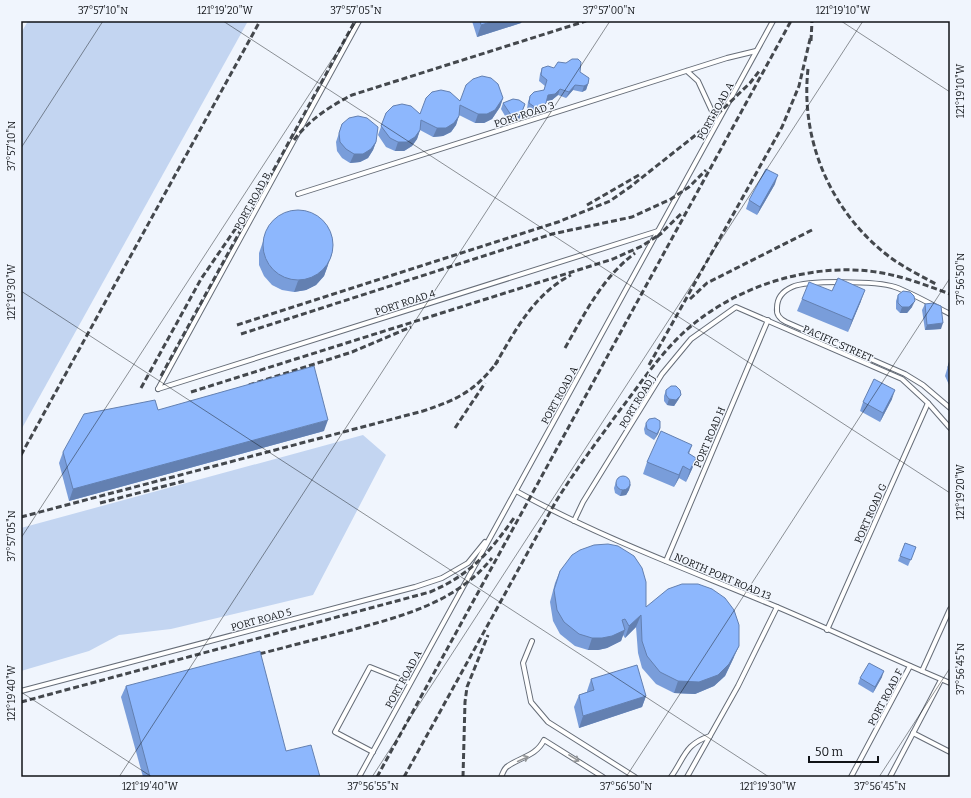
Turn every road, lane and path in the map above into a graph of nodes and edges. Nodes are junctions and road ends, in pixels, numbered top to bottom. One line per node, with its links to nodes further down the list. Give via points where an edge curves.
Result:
1 (359, 21): 11 (lane, PORT ROAD B)
2 (773, 21): 3 (lane, PORT ROAD A)
3 (756, 52): 4 (lane, PORT ROAD 3); 5 (lane, PORT ROAD A)
4 (687, 71): 5 (lane, via 698,81); 6 (lane, PORT ROAD 3)
5 (717, 122): 7 (lane, PORT ROAD A)
6 (298, 194)
7 (658, 231): 11 (lane, PORT ROAD 4); 15 (lane, PORT ROAD A)
8 (736, 307): 10 (lane, PACIFIC STREET); 16 (lane, PORT ROAD J, via 691,339 662,374 583,502)
9 (950, 314): 13 (lane, via 894,287 823,282 792,287 784,292 777,304 776,312 786,322 905,374 923,385)
10 (768, 320): 12 (lane, PACIFIC STREET, via 902,379); 18 (lane, PORT ROAD H)
11 (158, 389)
12 (928, 403): 14 (lane, PACIFIC STREET); 21 (lane, PORT ROAD G)
13 (950, 408)
14 (950, 428)
15 (516, 491): 16 (lane, NORTH PORT ROAD 13); 17 (lane, PORT ROAD A)
16 (574, 521): 18 (lane, NORTH PORT ROAD 13)
17 (491, 536): 26 (lane, PORT ROAD A); 28 (lane, PORT ROAD 5, via 468,563 442,578 415,587)
18 (666, 561): 19 (lane, NORTH PORT ROAD 13)
19 (777, 607): 21 (lane, NORTH PORT ROAD 13); 30 (lane)
20 (950, 609): 24 (lane)
21 (827, 630): 23 (lane, NORTH PORT ROAD 13)
22 (532, 641): 36 (lane, via 522,663 531,702 548,722)
23 (910, 666): 24 (lane, NORTH PORT ROAD 13); 39 (lane, PORT ROAD F)
24 (922, 671): 25 (lane, NORTH PORT ROAD 13)
25 (941, 680): 27 (lane, NORTH PORT ROAD 13); 29 (lane)
26 (410, 683): 31 (lane, PORT ROAD A); 31 (lane, via 370,667 335,732)
27 (950, 683)
28 (21, 691)
29 (913, 733): 32 (lane); 40 (lane)
30 (710, 736): 37 (lane, via 696,740 690,746); 38 (lane)
31 (373, 752): 33 (lane, PORT ROAD A)
32 (950, 752)
33 (359, 777)
34 (501, 777): 35 (lane, one-way to 35, via 506,767 530,756 544,740)
35 (603, 777)
36 (635, 777)
37 (671, 777)
38 (687, 777)
39 (851, 777)
40 (890, 777)

